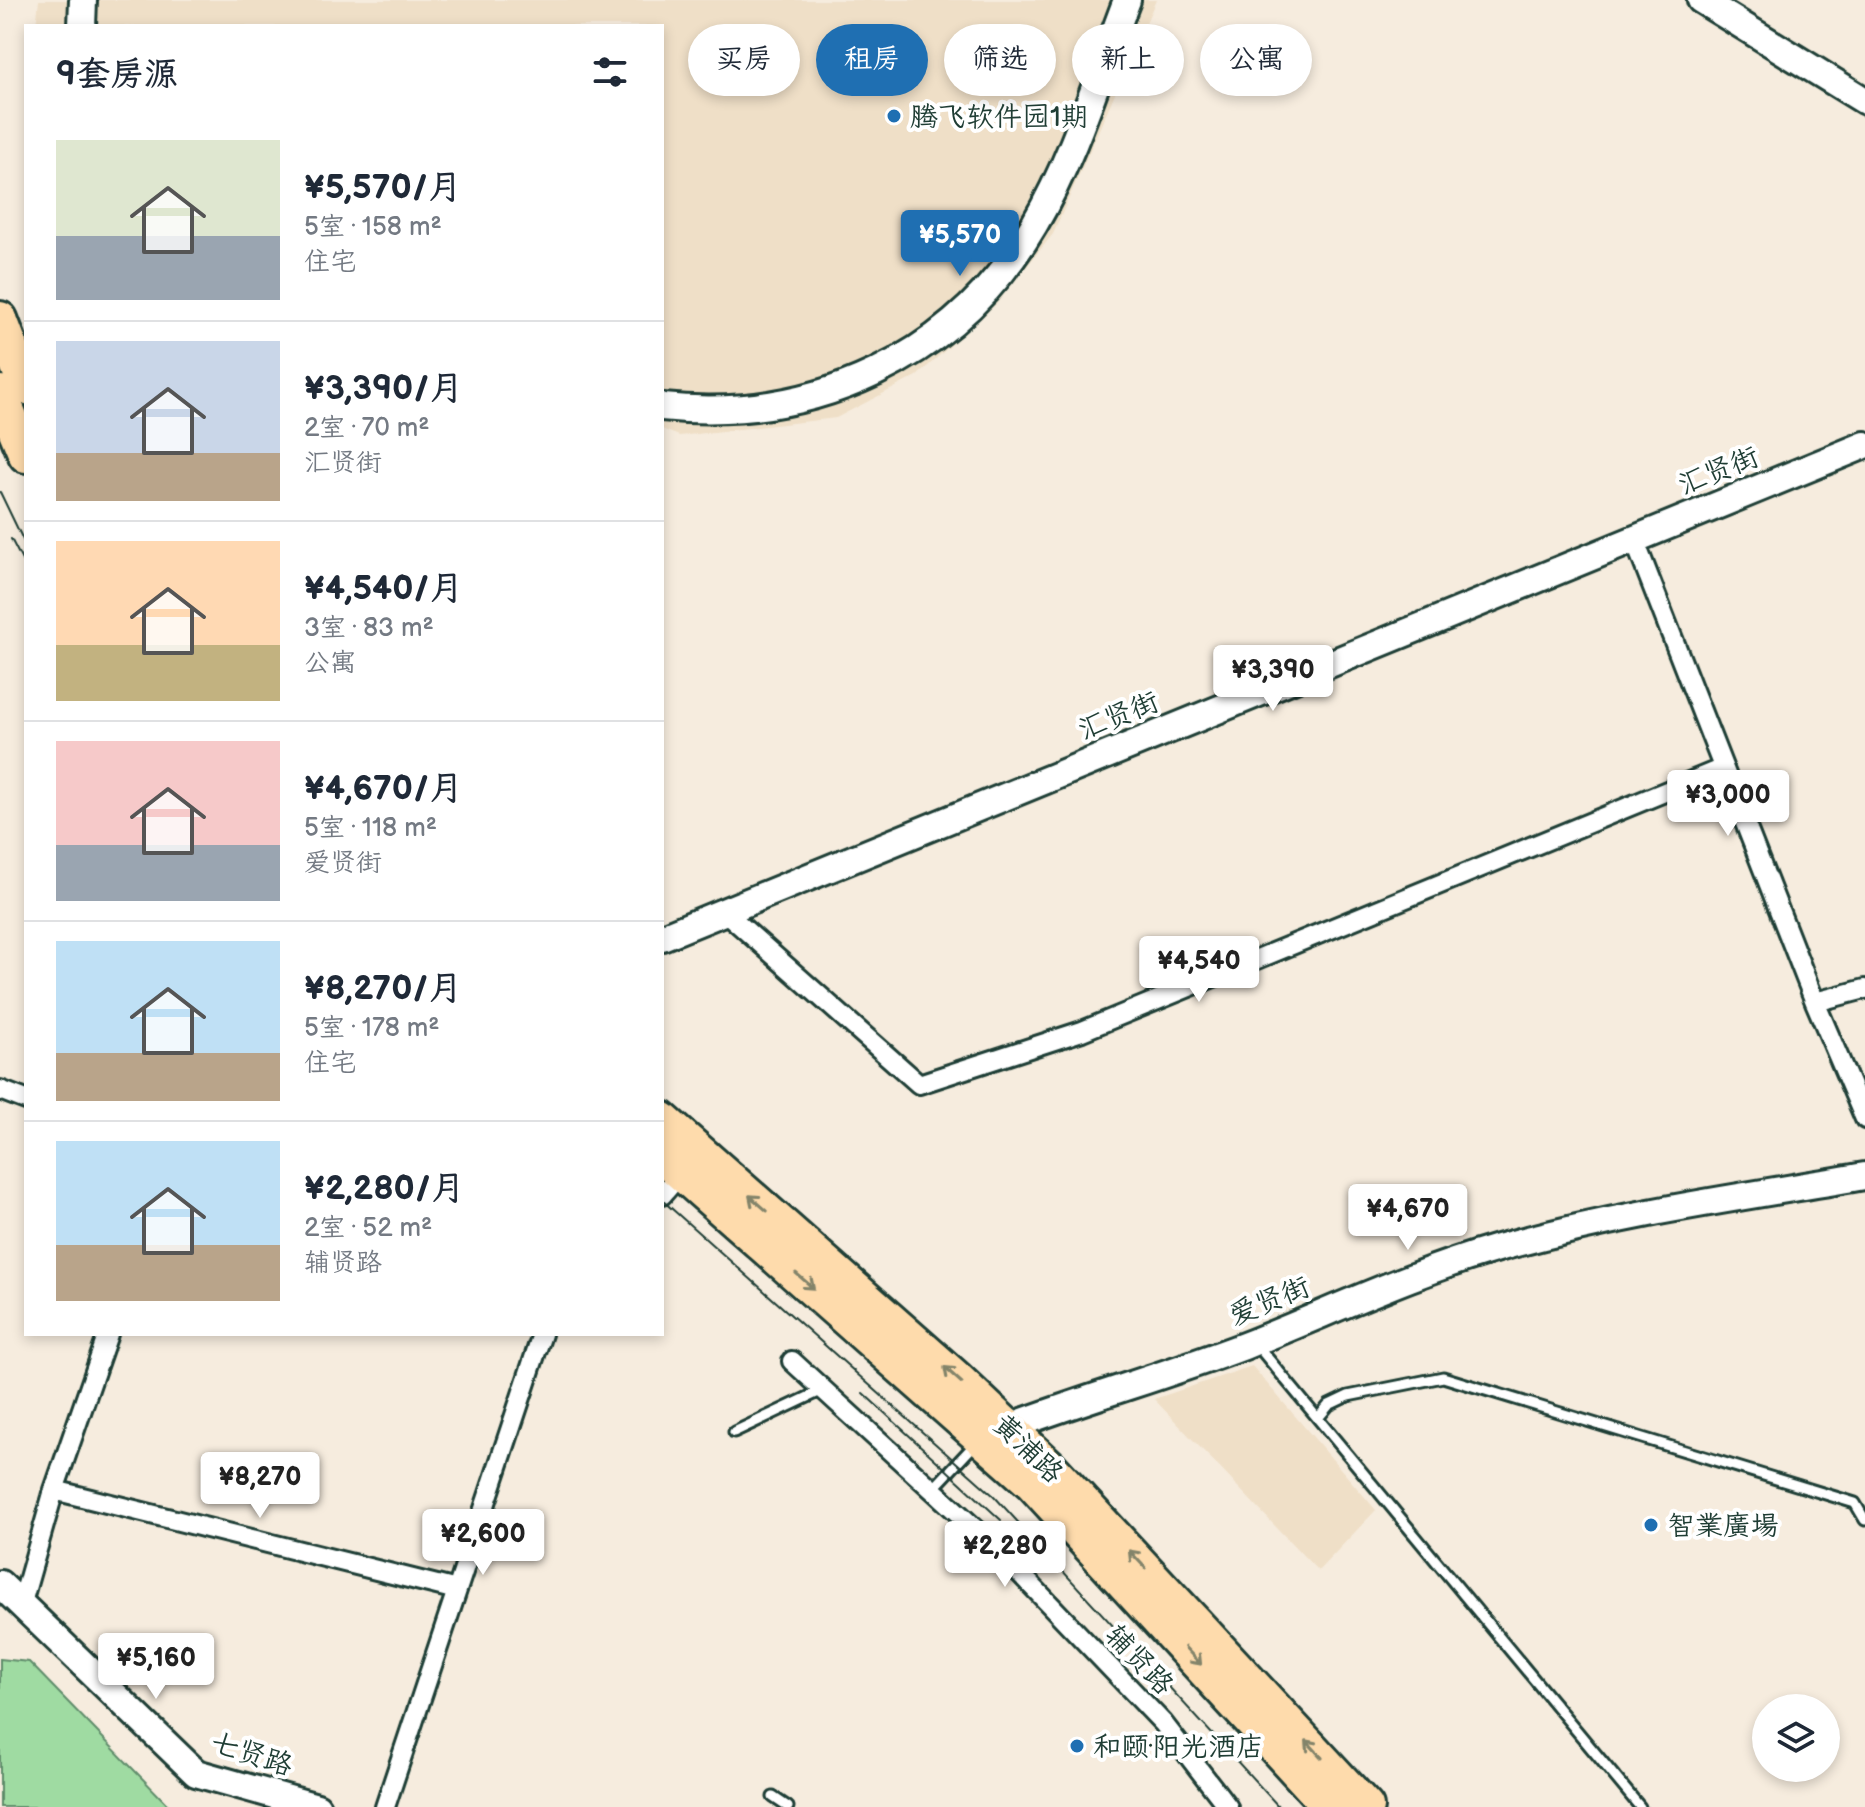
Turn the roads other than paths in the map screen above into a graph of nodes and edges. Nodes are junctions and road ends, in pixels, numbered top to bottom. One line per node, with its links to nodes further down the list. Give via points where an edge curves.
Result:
1 (66, 0): 5 (street)
2 (83, 0): 6 (street)
3 (1127, 0): 11 (street, via 1070,149 1033,226 1007,264 942,330 906,356 837,390 770,407)
4 (1701, 0): 7 (street)
5 (66, 24)
6 (82, 24)
7 (1865, 101)
8 (0, 319): 9 (highway)
9 (24, 382)
10 (0, 393): 13 (highway)
11 (664, 407)
12 (1865, 445): 14 (street, 汇贤街)
13 (24, 450)
14 (1634, 539): 15 (street); 16 (street, 汇贤街)
15 (1723, 768): 16 (street, via 1082,1031 919,1084); 19 (street)
16 (724, 911): 17 (street, 汇贤街)
17 (665, 931)
18 (1865, 989): 19 (street)
19 (1815, 1002): 22 (street)
20 (0, 1090): 21 (street)
21 (24, 1099)
22 (1865, 1119)
23 (664, 1121): 33 (highway, 黄浦路, one-way to 23)
24 (668, 1175): 33 (highway, 黄浦路, one-way to 33)
25 (1865, 1176): 28 (street, 爱贤街, via 1595,1222 1495,1249)
26 (107, 1336): 34 (street)
27 (541, 1336): 38 (street)
28 (1254, 1342): 31 (lane); 33 (street, 爱贤街)
29 (792, 1361): 30 (street, 辅贤路)
30 (823, 1390): 32 (lane); 35 (street, 辅贤路)
31 (1318, 1418): 36 (lane, via 1348,1396 1443,1377 1855,1503); 47 (lane)
32 (734, 1432)
33 (994, 1432): 35 (lane); 45 (highway, 黄浦路, one-way to 45, via 1032,1483); 46 (highway, 黄浦路, one-way to 33, via 1061,1478)
34 (54, 1490): 38 (street); 39 (street)
35 (932, 1490): 44 (street, 辅贤路, via 994,1546 1163,1723)
36 (1865, 1520)
37 (0, 1584): 39 (street, 七贤路)
38 (457, 1590): 42 (street)
39 (21, 1606): 41 (street, 七贤路, via 196,1773)
40 (773, 1797): 43 (lane)
41 (317, 1807)
42 (385, 1807)
43 (788, 1807)
44 (1228, 1807)
45 (1330, 1807)
46 (1366, 1807)
47 (1640, 1807)

